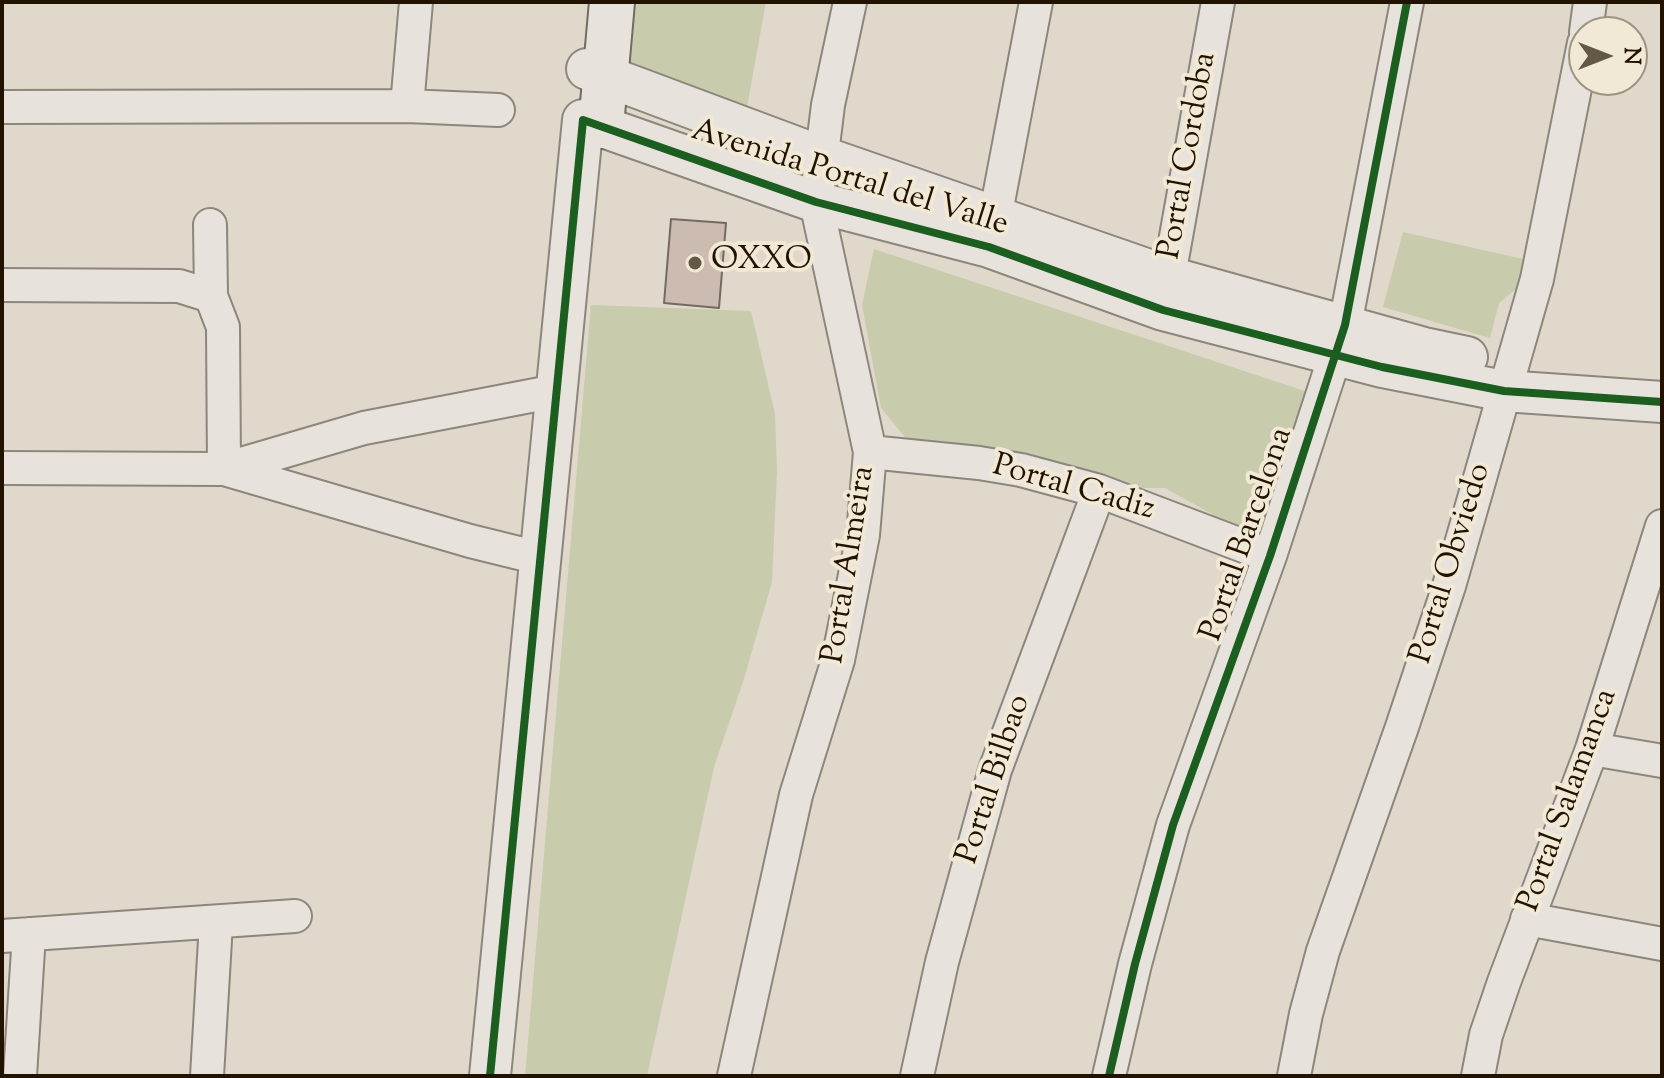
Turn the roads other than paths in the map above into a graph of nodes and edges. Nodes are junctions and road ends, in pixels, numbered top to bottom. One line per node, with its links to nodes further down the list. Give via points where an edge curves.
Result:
1 (416, 2): 10 (street)
2 (594, 2): 8 (main road)
3 (612, 2): 8 (main road)
4 (850, 2): 14 (street, Portal Almeira)
5 (1036, 2): 17 (street)
6 (1218, 2): 19 (street, Portal Cordoba)
7 (1407, 2): 21 (street, Portal Barcelona)
8 (595, 72): 13 (main road); 14 (street, Avenida Portal del Valle)
9 (1573, 96): 23 (street, Portal Obviedo, via 1537,279)
10 (407, 106): 11 (street); 12 (street)
11 (2, 107)
12 (498, 110)
13 (592, 123): 15 (street, Avenida Portal del Valle); 24 (street)
14 (820, 156): 15 (street, Portal Almeira); 17 (street, Avenida Portal del Valle)
15 (816, 202): 17 (street, Avenida Portal del Valle); 26 (street, Portal Almeira)
16 (210, 225): 20 (street)
17 (993, 231): 19 (street, Avenida Portal del Valle)
18 (2, 285): 20 (street, via 179,286)
19 (1166, 293): 21 (street, Avenida Portal del Valle)
20 (211, 296): 28 (street, via 223,327)
21 (1340, 340): 23 (street, Avenida Portal del Valle, via 1424,348); 31 (street, Portal Barcelona)
22 (1662, 374): 23 (street, Avenida Portal del Valle)
23 (1509, 378): 25 (street, Avenida Portal del Valle); 47 (street, Portal Obviedo, via 1449,586 1323,951)
24 (556, 391): 28 (street, via 364,428); 32 (street)
25 (1662, 402)
26 (870, 452): 29 (street, Portal Cadiz, via 1021,470); 44 (street, Portal Almeira, via 852,598 796,795)
27 (2, 468): 28 (street)
28 (224, 469): 32 (street)
29 (1099, 491): 31 (street, Portal Cadiz); 45 (street, Portal Bilbao, via 995,770)
30 (1662, 526): 33 (street, Portal Salamanca)
31 (1270, 556): 46 (street, Portal Barcelona, via 1173,825)
32 (539, 558): 41 (street)
33 (1653, 585): 34 (street, Portal Salamanca)
34 (1592, 749): 35 (street); 37 (street, Portal Salamanca)
35 (1662, 761)
36 (295, 916): 38 (street)
37 (1527, 919): 40 (street); 48 (street, Portal Salamanca, via 1486,1035)
38 (216, 923): 39 (street); 43 (street)
39 (16, 935): 42 (street)
40 (1662, 944)
41 (484, 1074)
42 (20, 1076)
43 (207, 1076)
44 (734, 1076)
45 (917, 1076)
46 (1109, 1076)
47 (1294, 1076)
48 (1478, 1076)

